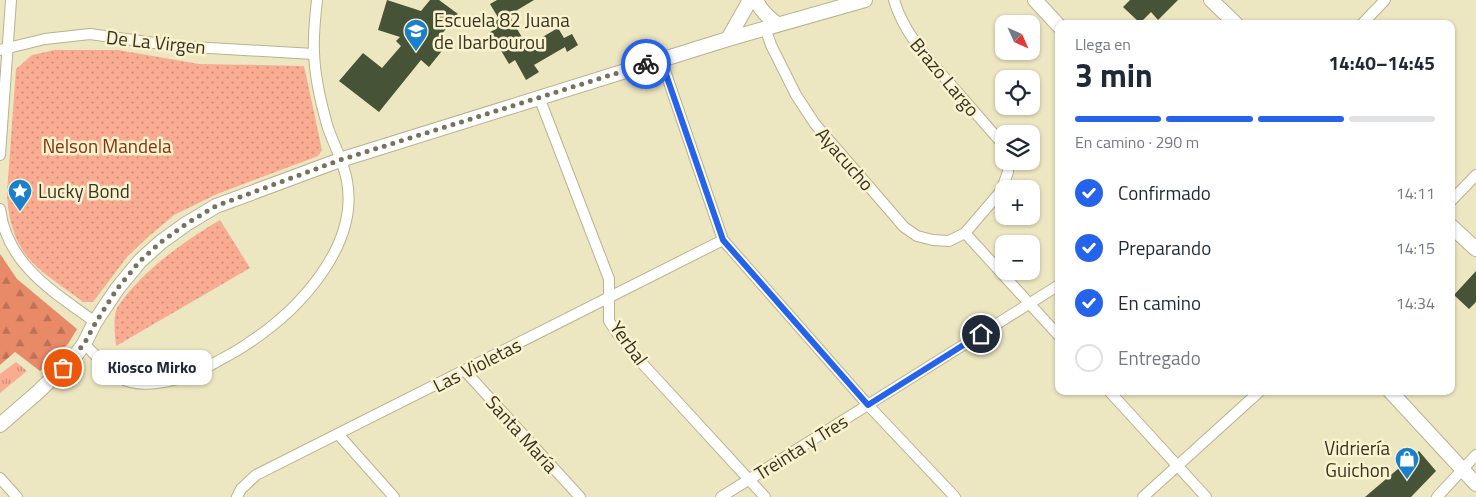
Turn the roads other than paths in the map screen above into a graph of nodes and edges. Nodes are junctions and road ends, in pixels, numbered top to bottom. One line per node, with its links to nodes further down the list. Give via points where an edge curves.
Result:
1 (11, 0): 15 (street)
2 (316, 0): 16 (street)
3 (750, 0): 14 (street)
4 (756, 0): 13 (street)
5 (865, 0): 13 (street)
6 (894, 0): 19 (street, Brazo Largo, via 915,42)
7 (1035, 0): 12 (street)
8 (1211, 0): 10 (street)
9 (1385, 0): 11 (street)
10 (1232, 20)
11 (1366, 20)
12 (1055, 22)
13 (771, 26): 14 (street); 27 (street, Ayacucho, via 771,45 796,96 815,124 904,227 917,236 934,240 949,240)
14 (728, 38): 17 (street)
15 (4, 49): 16 (street, De La Virgen, via 45,39 90,34 176,46); 20 (street)
16 (314, 54): 21 (street, via 319,93)
17 (661, 60): 18 (street); 28 (street)
18 (539, 97): 21 (street); 31 (street, Yerbal, via 609,280)
19 (995, 135)
20 (0, 155)
21 (340, 160): 33 (street, via 216,206 186,224 140,261); 35 (street, via 347,181 348,207 336,250 303,297 248,344 204,369 141,385 120,378)
22 (1008, 170): 27 (street, via 1001,191)
23 (1476, 175): 24 (street)
24 (1455, 197)
25 (0, 209): 33 (street, via 6,236 30,272)
26 (1455, 230): 29 (street)
27 (965, 233): 32 (street)
28 (723, 240): 31 (street, Las Violetas); 40 (street)
29 (1476, 249)
30 (1055, 288): 32 (street, Treinta y Tres)
31 (610, 298): 36 (street, Las Violetas); 47 (street, Yerbal, via 609,321 617,333)
32 (1030, 304): 34 (street); 40 (street, Treinta y Tres)
33 (96, 322): 35 (street)
34 (1055, 332)
35 (84, 344): 41 (street, via 38,392)
36 (465, 371): 42 (street, Las Violetas); 52 (street, Santa María)
37 (1113, 395): 44 (street)
38 (1256, 395): 44 (street)
39 (1394, 395): 45 (street)
40 (868, 405): 47 (street, Treinta y Tres); 55 (street)
41 (0, 425)
42 (338, 434): 50 (street, Las Violetas, via 256,475); 51 (street)
43 (1476, 455): 45 (street)
44 (1177, 466): 56 (street); 57 (street)
45 (1463, 468): 48 (street); 58 (street)
46 (0, 478): 49 (street)
47 (749, 480): 53 (street, Treinta y Tres); 54 (street, Yerbal)
48 (1476, 484)
49 (17, 497)
50 (237, 497)
51 (394, 497)
52 (580, 497)
53 (721, 497)
54 (765, 497)
55 (955, 497)
56 (1143, 497)
57 (1206, 497)
58 (1437, 497)

